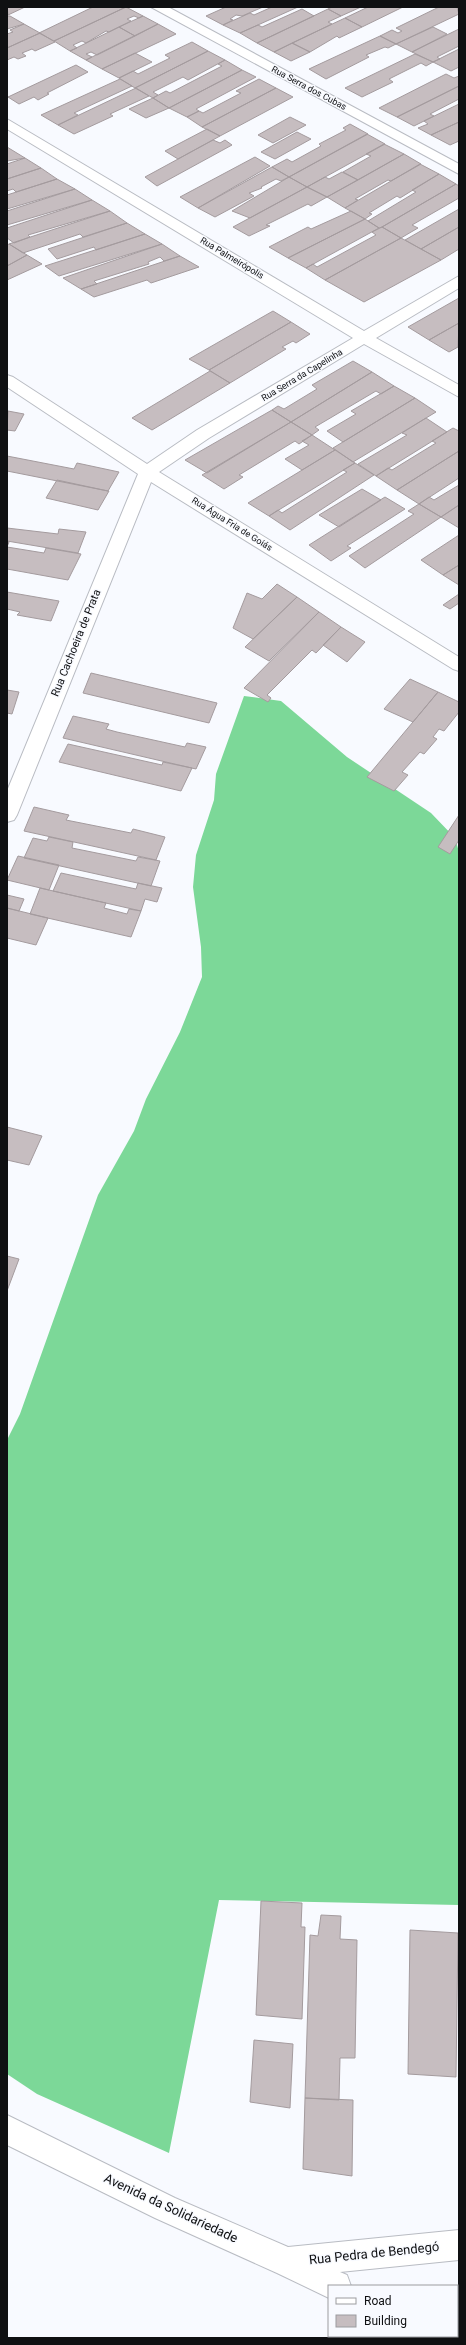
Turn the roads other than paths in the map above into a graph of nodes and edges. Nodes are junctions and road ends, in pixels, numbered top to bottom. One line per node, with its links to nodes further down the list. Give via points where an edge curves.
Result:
1 (158, 7): 3 (street, Rua Serra dos Cubas)
2 (7, 123): 5 (street, Rua Palmeirópolis)
3 (459, 170)
4 (459, 281): 5 (street, Rua Serra da Capelinha)
5 (365, 338): 7 (street, Rua Palmeirópolis); 8 (street, Rua Serra da Capelinha, via 203,434)
6 (7, 380): 8 (street, Rua Água Fria de Goiás)
7 (459, 392)
8 (147, 472): 9 (street, Rua Água Fria de Goiás); 10 (street, Rua Cachoeira de Prata)
9 (459, 665)
10 (7, 815)
11 (7, 2130): 13 (street, Avenida da Solidariedade, via 165,2208)
12 (459, 2245): 13 (street, Rua Pedra de Bendegó)
13 (288, 2262): 14 (street, Avenida da Solidariedade)
14 (334, 2285)

